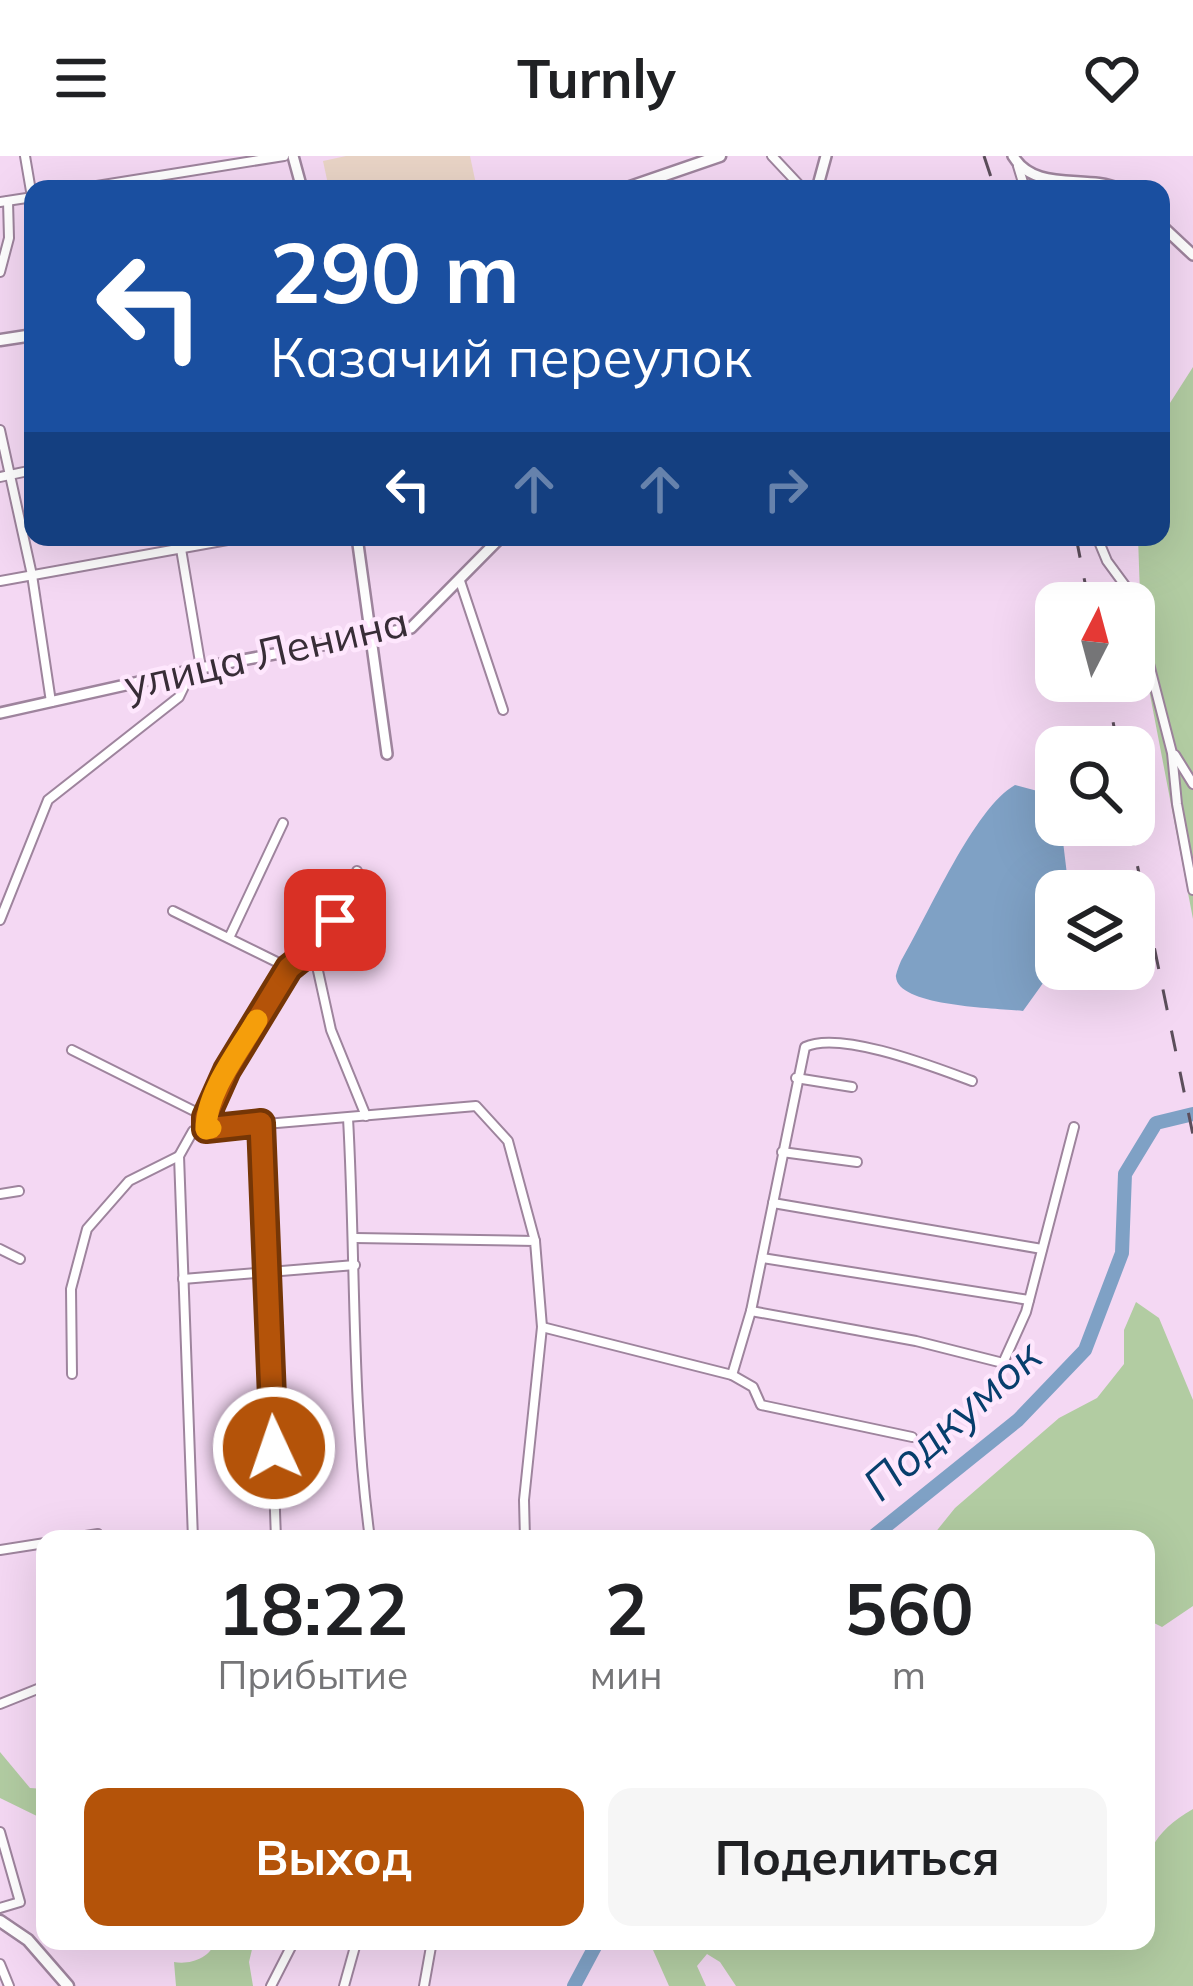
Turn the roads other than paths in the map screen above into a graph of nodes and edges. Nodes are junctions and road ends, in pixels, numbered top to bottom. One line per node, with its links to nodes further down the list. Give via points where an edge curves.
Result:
1 (284, 156): 5 (street)
2 (720, 156): 6 (main road)
3 (772, 156): 7 (street)
4 (1015, 160): 8 (street, via 1042,177)
5 (134, 180)
6 (650, 180)
7 (795, 180)
8 (1074, 180)
9 (4, 202): 12 (street, via 9,238)
10 (1170, 233): 11 (street)
11 (1193, 255)
12 (0, 272)
13 (0, 430): 14 (street)
14 (5, 476): 15 (street)
15 (24, 546)
16 (24, 546): 22 (street)
17 (166, 546): 22 (street)
18 (180, 546): 26 (street)
19 (358, 546): 25 (street)
20 (492, 546): 23 (street, улица Ленина)
21 (1101, 546): 30 (street, via 1148,632)
22 (32, 575): 24 (street); 27 (street)
23 (460, 580): 25 (street, улица Ленина, via 411,628); 28 (street)
24 (0, 581)
25 (370, 636): 26 (street, улица Ленина); 31 (street)
26 (196, 669): 27 (street, улица Ленина); 37 (street, via 179,697 48,800)
27 (51, 702): 29 (street, улица Ленина)
28 (503, 710)
29 (0, 713)
30 (1172, 750): 32 (street); 35 (street)
31 (386, 754)
32 (1193, 784)
33 (283, 823): 38 (street)
34 (357, 871): 39 (street)
35 (1193, 890)
36 (172, 911): 38 (street)
37 (0, 920)
38 (229, 938): 40 (street)
39 (314, 948): 40 (street); 45 (street, via 331,1030)
40 (289, 968): 46 (street)
41 (72, 1050): 46 (street)
42 (796, 1078): 43 (street, via 805,1047 818,1041 907,1056); 44 (street); 51 (street)
43 (972, 1081)
44 (852, 1087)
45 (366, 1116): 47 (street); 58 (street, via 476,1106 508,1141)
46 (206, 1117): 50 (street)
47 (348, 1118): 48 (street); 57 (street)
48 (261, 1123): 50 (street); 64 (street)
49 (1075, 1127): 60 (street)
50 (206, 1129): 52 (street, via 193,1131)
51 (782, 1152): 53 (street); 56 (street)
52 (179, 1156): 65 (street); 69 (street, via 129,1181 87,1229 71,1289)
53 (857, 1162)
54 (20, 1191): 55 (street)
55 (0, 1194)
56 (773, 1203): 60 (street); 62 (street)
57 (355, 1238): 58 (street); 63 (street)
58 (535, 1241): 68 (street)
59 (0, 1249): 61 (street)
60 (1042, 1249): 66 (street)
61 (20, 1258)
62 (762, 1258): 66 (street); 67 (street)
63 (355, 1265): 64 (street); 74 (street, via 357,1441)
64 (266, 1273): 65 (street); 73 (street)
65 (183, 1279): 72 (street)
66 (1029, 1300): 67 (street, via 1003,1363)
67 (751, 1311): 70 (street)
68 (542, 1327): 70 (street); 75 (street)
69 (72, 1374)
70 (732, 1375): 71 (street, via 753,1387 761,1405)
71 (912, 1437)
72 (193, 1530)
73 (277, 1530)
74 (369, 1530)
75 (525, 1530)
76 (36, 1544): 77 (street)
77 (0, 1550)
78 (36, 1689): 79 (street)
79 (0, 1704)
80 (0, 1832): 81 (street, via 20,1902)
81 (0, 1908)
82 (0, 1921): 87 (main road, via 28,1940)
83 (289, 1950): 89 (street)
84 (354, 1950): 90 (street)
85 (430, 1950): 91 (street)
86 (0, 1964): 88 (street)
87 (60, 1983)
88 (9, 1986)
89 (271, 1986)
90 (344, 1986)
91 (424, 1986)

